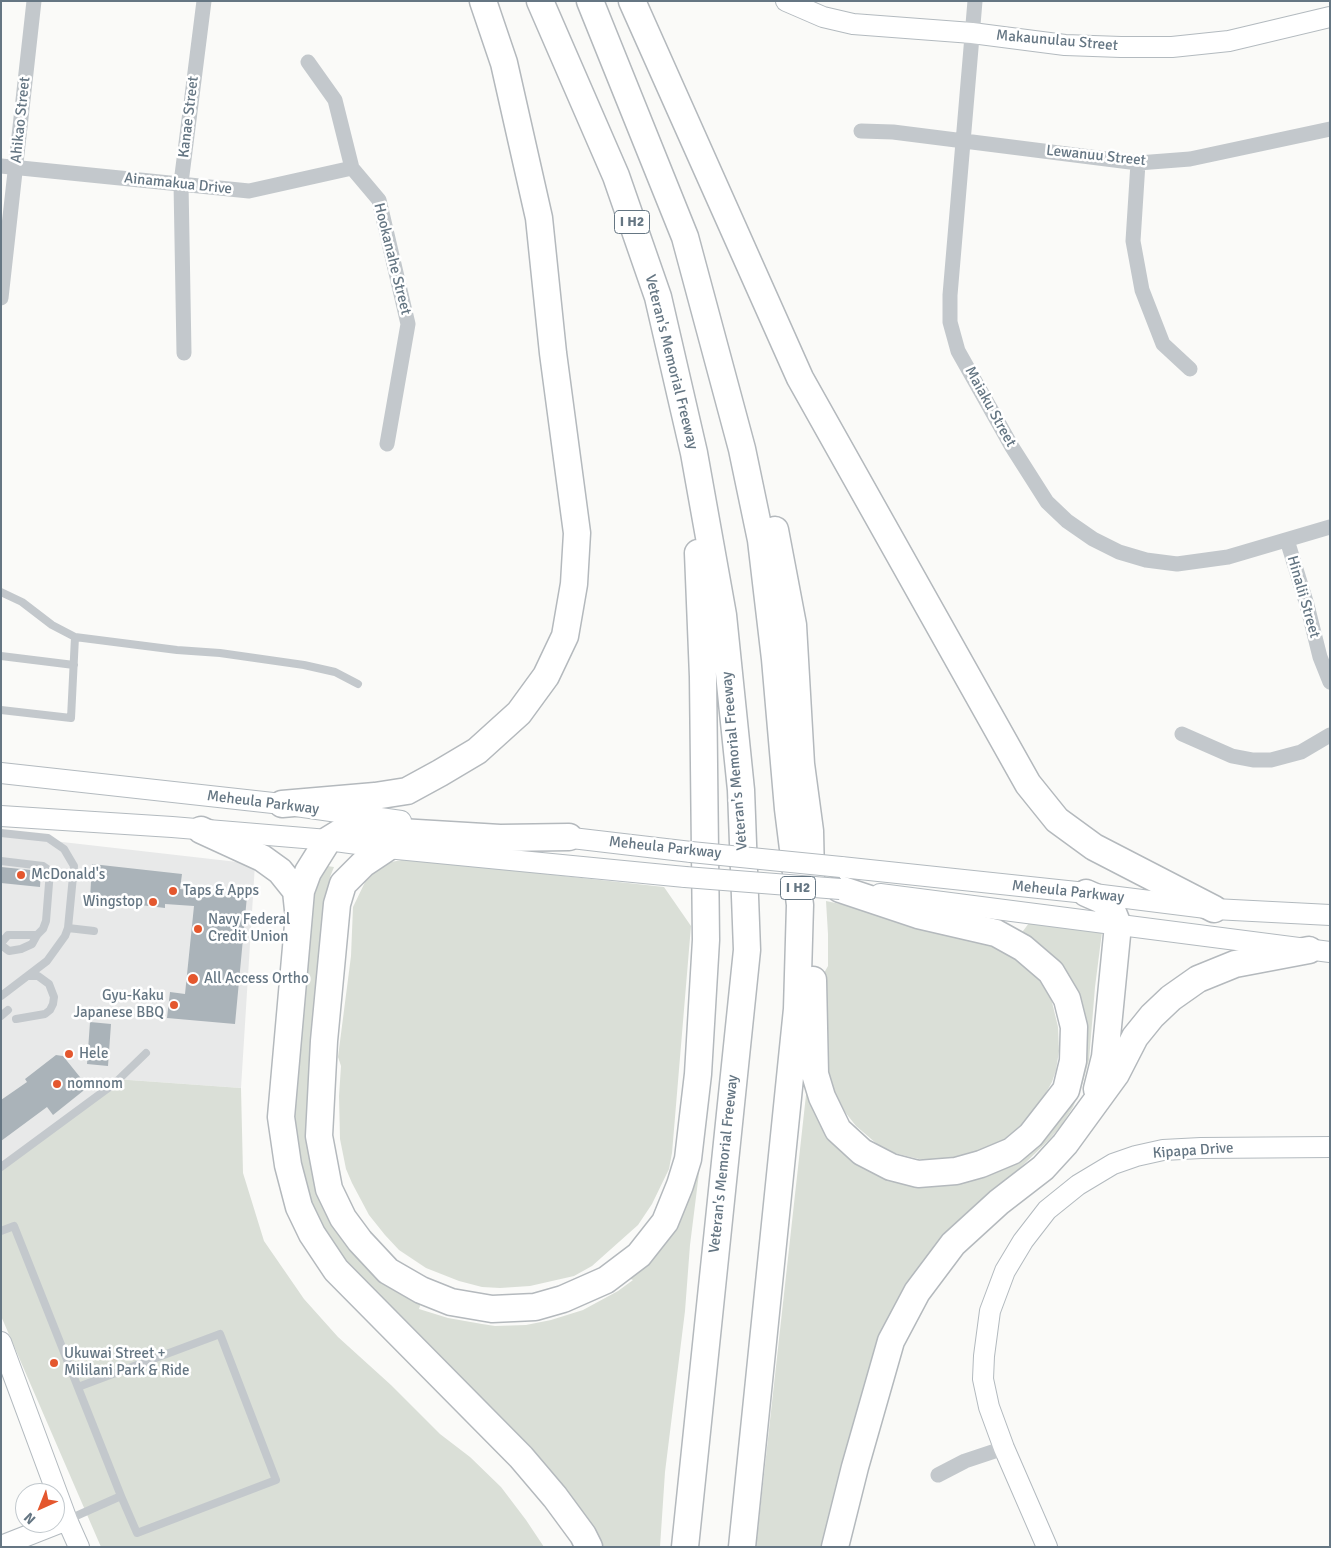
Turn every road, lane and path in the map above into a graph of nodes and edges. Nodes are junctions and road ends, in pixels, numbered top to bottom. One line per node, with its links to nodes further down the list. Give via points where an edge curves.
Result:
1 (34, 1): 16 (street, Ahikao Street)
2 (204, 1): 18 (street, Kanae Street)
3 (483, 1): 37 (highway, via 504,62 539,218 577,533 574,584 565,636 546,676 520,713 477,751 440,773 407,791)
4 (540, 1): 24 (highway, Veteran's Memorial Freeway / I H2, via 616,176 658,297)
5 (590, 1): 19 (highway, I H2)
6 (632, 1): 47 (highway, via 800,378 1028,784 1056,820 1094,848)
7 (786, 1): 10 (main road, Makaunulau Street, via 853,24)
8 (975, 1): 10 (street, Maiaku Street)
9 (1330, 17): 10 (main road, Makaunulau Street, via 1229,41 1172,47 1065,45)
10 (972, 33): 14 (street, Maiaku Street)
11 (308, 62): 17 (street, Hookanahe Street, via 335,100)
12 (1330, 129): 15 (street, Lewanuu Street, via 1190,159)
13 (861, 131): 14 (street, Lewanuu Street)
14 (964, 141): 15 (street, Lewanuu Street); 26 (street, Maiaku Street, via 950,322 958,351 1047,502 1092,539 1146,560 1177,564 1228,557)
15 (1138, 163): 22 (street, via 1133,241 1142,290 1163,344)
16 (9, 167): 18 (street, Ainamakua Drive); 20 (street, Ahikao Street)
17 (352, 168): 18 (street, Ainamakua Drive, via 249,191); 23 (street, Hookanahe Street, via 380,200 408,324)
18 (181, 183): 21 (street, Kanae Street)
19 (685, 238): 45 (highway, via 752,431 794,625 801,764 810,831 815,1074 822,1097 838,1130 862,1152 891,1167 918,1174 956,1171 1012,1151 1031,1135 1066,1090 1073,1061 1074,1027 1067,999 1051,972 1023,948 996,933 918,916); 76 (highway, I H2, via 742,449 761,540 800,905 797,1009)
20 (1, 298)
21 (184, 353)
22 (1190, 370)
23 (387, 444)
24 (694, 453): 43 (highway, via 703,677 706,940 698,1074 688,1159 672,1209 639,1255 606,1280 535,1307 492,1309 451,1302 388,1271 343,1218 329,1190 319,1136 337,904 344,884); 75 (highway, Veteran's Memorial Freeway / I H2, via 723,615 740,790 747,950)
25 (1330, 527): 26 (street, Maiaku Street)
26 (1287, 540): 31 (street, Hinalii Street, via 1320,658)
27 (1, 592): 28 (lane)
28 (75, 637): 30 (lane); 32 (lane, via 304,665 335,672)
29 (1, 656): 30 (lane)
30 (74, 665): 33 (lane, via 71,718)
31 (1330, 682)
32 (358, 684)
33 (1, 710)
34 (1182, 734): 35 (street, via 1232,756 1271,760 1301,752)
35 (1330, 734)
36 (1, 773): 37 (main road, Meheula Parkway)
37 (282, 804): 41 (main road, Meheula Parkway, via 390,820)
38 (1, 816): 39 (main road, Meheula Parkway)
39 (201, 830): 42 (main road, Meheula Parkway); 48 (highway, via 262,858 280,871 296,890)
40 (1, 833): 51 (lane, via 48,838 64,849 74,866)
41 (569, 837): 42 (highway, via 500,838 367,830 341,832); 45 (main road, Meheula Parkway, bridge, via 691,852)
42 (328, 840): 43 (main road, Meheula Parkway); 48 (highway, via 308,872)
43 (387, 848): 45 (main road, Meheula Parkway, bridge, via 685,877)
44 (1, 861): 53 (lane, via 43,866 50,871 46,921)
45 (841, 878): 46 (main road, Meheula Parkway); 50 (main road, Meheula Parkway)
46 (1086, 893): 47 (main road, Meheula Parkway); 50 (highway, via 1102,900 1112,910)
47 (1214, 909): 49 (main road, Meheula Parkway)
48 (298, 914): 74 (highway, via 281,1117 288,1166 299,1207 336,1270 521,1457 555,1497)
49 (1330, 915)
50 (1118, 925): 55 (main road, Meheula Parkway); 62 (highway, via 1105,1057 1096,1093)
51 (68, 928): 52 (lane); 56 (lane, via 47,961)
52 (94, 931)
53 (37, 935): 54 (lane, via 8,935); 54 (lane, via 32,944 21,949 9,951)
54 (1, 944)
55 (1319, 951): 62 (highway, via 1235,964 1198,979 1171,998 1135,1037 1116,1074)
56 (28, 976): 57 (lane); 60 (lane, via 38,976 49,984 53,990 53,1004 45,1014)
57 (1, 996)
58 (8, 1010): 59 (lane)
59 (1, 1016)
60 (16, 1019)
61 (146, 1053): 64 (lane, via 115,1083)
62 (1082, 1122): 77 (highway, via 1043,1168 953,1244 917,1292 891,1341)
63 (1330, 1147): 68 (main road, Kipapa Drive, via 1201,1148 1164,1150 1136,1156 1113,1164 1078,1185 1047,1210 1005,1271 990,1311 983,1379 988,1407)
64 (1, 1167)
65 (1, 1231): 67 (lane, via 14,1226)
66 (1, 1342): 71 (main road)
67 (78, 1387): 70 (lane); 70 (lane, via 220,1334 276,1480 136,1533)
68 (1004, 1448): 69 (street, via 965,1461); 78 (main road, Kipapa Drive)
69 (938, 1475)
70 (120, 1496): 71 (lane)
71 (67, 1520): 72 (main road); 73 (main road)
72 (1, 1546)
73 (79, 1547)
74 (589, 1547)
75 (685, 1547)
76 (742, 1547)
77 (835, 1547)
78 (1047, 1547)

